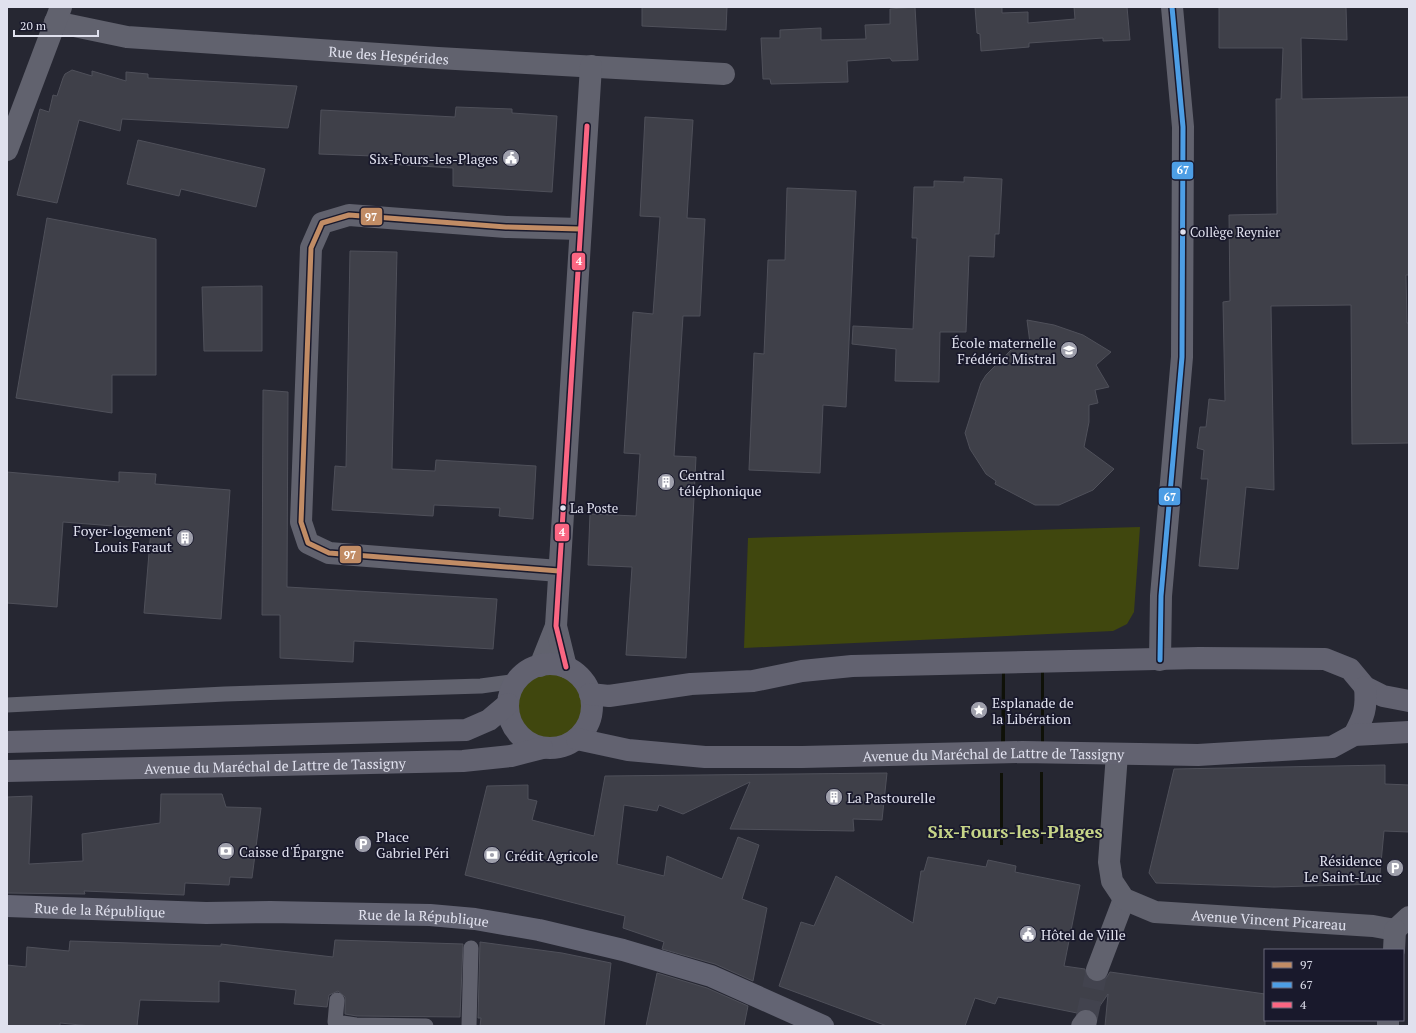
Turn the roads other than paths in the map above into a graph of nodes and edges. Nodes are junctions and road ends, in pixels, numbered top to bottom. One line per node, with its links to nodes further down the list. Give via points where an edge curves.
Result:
1 (1172, 7): 9 (street, via 1183,127 1182,357 1161,596)
2 (58, 14): 3 (street, Rue des Hespérides, via 127,37); 5 (street)
3 (591, 66): 4 (street, Rue des Hespérides); 6 (street)
4 (724, 74)
5 (7, 150)
6 (580, 230): 7 (street); 7 (street, via 506,233 349,215 322,223 311,248 301,522 308,543 329,553)
7 (559, 571): 8 (street)
8 (556, 626): 10 (street); 11 (street)
9 (1160, 660): 13 (main road, via 1325,659 1350,669); 14 (main road, via 852,666 802,671 754,681 692,684 609,696)
10 (540, 666): 11 (main road, via 553,664); 12 (main road, via 527,671)
11 (566, 667): 14 (main road, via 581,678)
12 (517, 681): 16 (main road); 17 (lane, via 481,686 225,694)
13 (1365, 687): 15 (main road, via 1383,696); 19 (main road, via 1365,714)
14 (590, 694): 20 (main road, via 591,718)
15 (1409, 701)
16 (508, 704): 21 (main road, Avenue du Maréchal de Lattre de Tassigny, via 489,720 466,730); 22 (main road, via 509,716 517,732 531,744)
17 (7, 705)
18 (1409, 732): 19 (main road, Avenue du Maréchal de Lattre de Tassigny)
19 (1354, 735): 23 (main road, Avenue du Maréchal de Lattre de Tassigny, via 1332,747 1198,755)
20 (577, 739): 22 (main road, via 555,748); 23 (main road, Avenue du Maréchal de Lattre de Tassigny, via 628,750 706,757 1022,752)
21 (7, 742)
22 (542, 748): 24 (main road, Avenue du Maréchal de Lattre de Tassigny, via 511,756 463,761)
23 (1117, 754): 25 (street, via 1109,862 1112,881)
24 (7, 771)
25 (1124, 899): 27 (street, Avenue Vincent Picareau, via 1156,912 1373,926); 29 (street)
26 (7, 906): 31 (main road, Rue de la République, via 206,913 430,915 475,919 539,930 623,950 711,976)
27 (1399, 932)
28 (471, 948): 33 (lane)
29 (1097, 970)
30 (337, 1000): 32 (lane, via 335,1022 356,1025)
31 (811, 1024)
32 (426, 1026)
33 (469, 1026)

